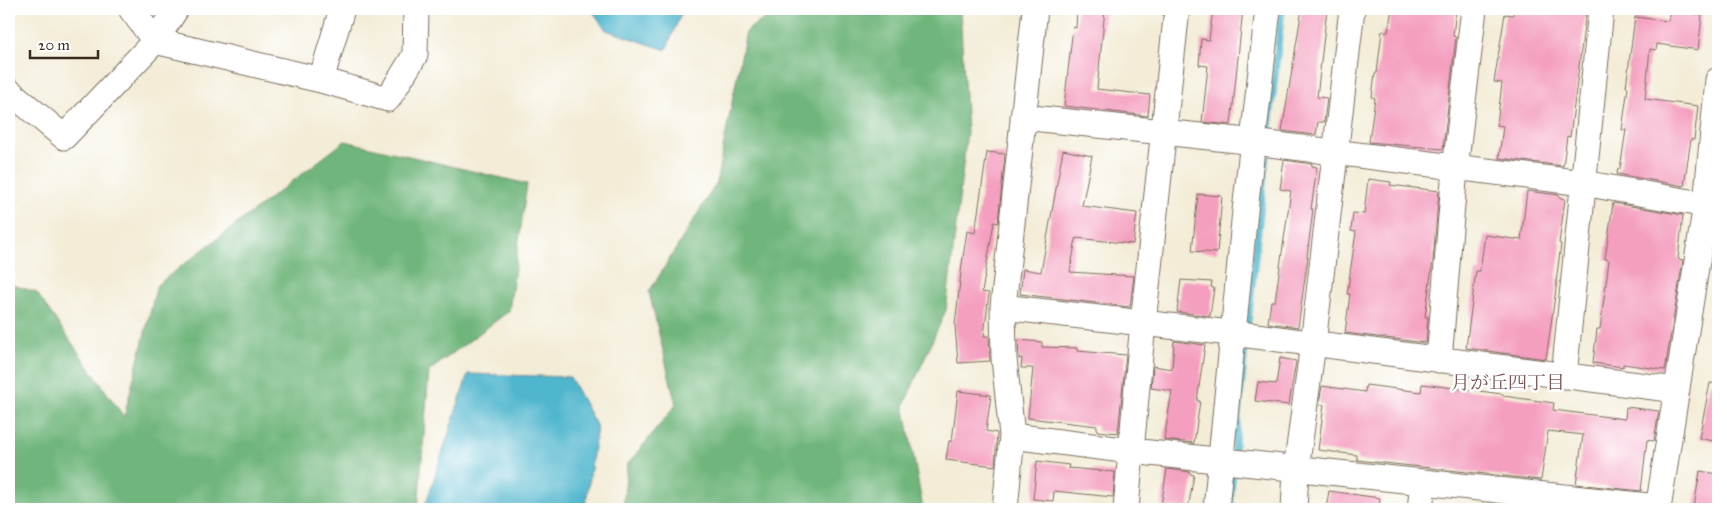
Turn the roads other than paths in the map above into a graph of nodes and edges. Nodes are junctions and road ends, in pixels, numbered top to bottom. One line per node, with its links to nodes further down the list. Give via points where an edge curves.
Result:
1 (131, 9): 11 (street)
2 (176, 9): 11 (street)
3 (342, 9): 12 (street)
4 (416, 9): 12 (street, via 415,55 388,99)
5 (1035, 9): 15 (street)
6 (1177, 9): 16 (street)
7 (1268, 9): 17 (street)
8 (1352, 9): 18 (street)
9 (1474, 9): 19 (street)
10 (1601, 9): 20 (street)
11 (155, 41): 12 (street); 14 (street, via 64,137)
12 (321, 80)
13 (1718, 80): 21 (street)
14 (9, 91)
15 (1023, 117): 16 (street); 22 (street)
16 (1164, 132): 17 (street); 23 (street)
17 (1253, 142): 18 (street); 24 (street)
18 (1335, 152): 19 (street); 25 (street)
19 (1455, 169): 20 (street); 26 (street)
20 (1583, 184): 21 (street); 27 (street)
21 (1712, 205): 28 (street)
22 (1003, 307): 23 (street); 29 (street, via 1004,358)
23 (1143, 323): 24 (street); 30 (street)
24 (1233, 334): 25 (street); 31 (street)
25 (1313, 344): 26 (street); 32 (street)
26 (1439, 360): 27 (street)
27 (1564, 376): 28 (street)
28 (1677, 390): 35 (street)
29 (1012, 436): 30 (street); 36 (street)
30 (1131, 451): 31 (street); 37 (street)
31 (1221, 460): 32 (street); 38 (street)
32 (1296, 470): 33 (street); 39 (street)
33 (1423, 483): 34 (street); 40 (street)
34 (1546, 502): 35 (street)
35 (1658, 508)
36 (1005, 509)
37 (1126, 509)
38 (1216, 509)
39 (1294, 509)
40 (1420, 509)

